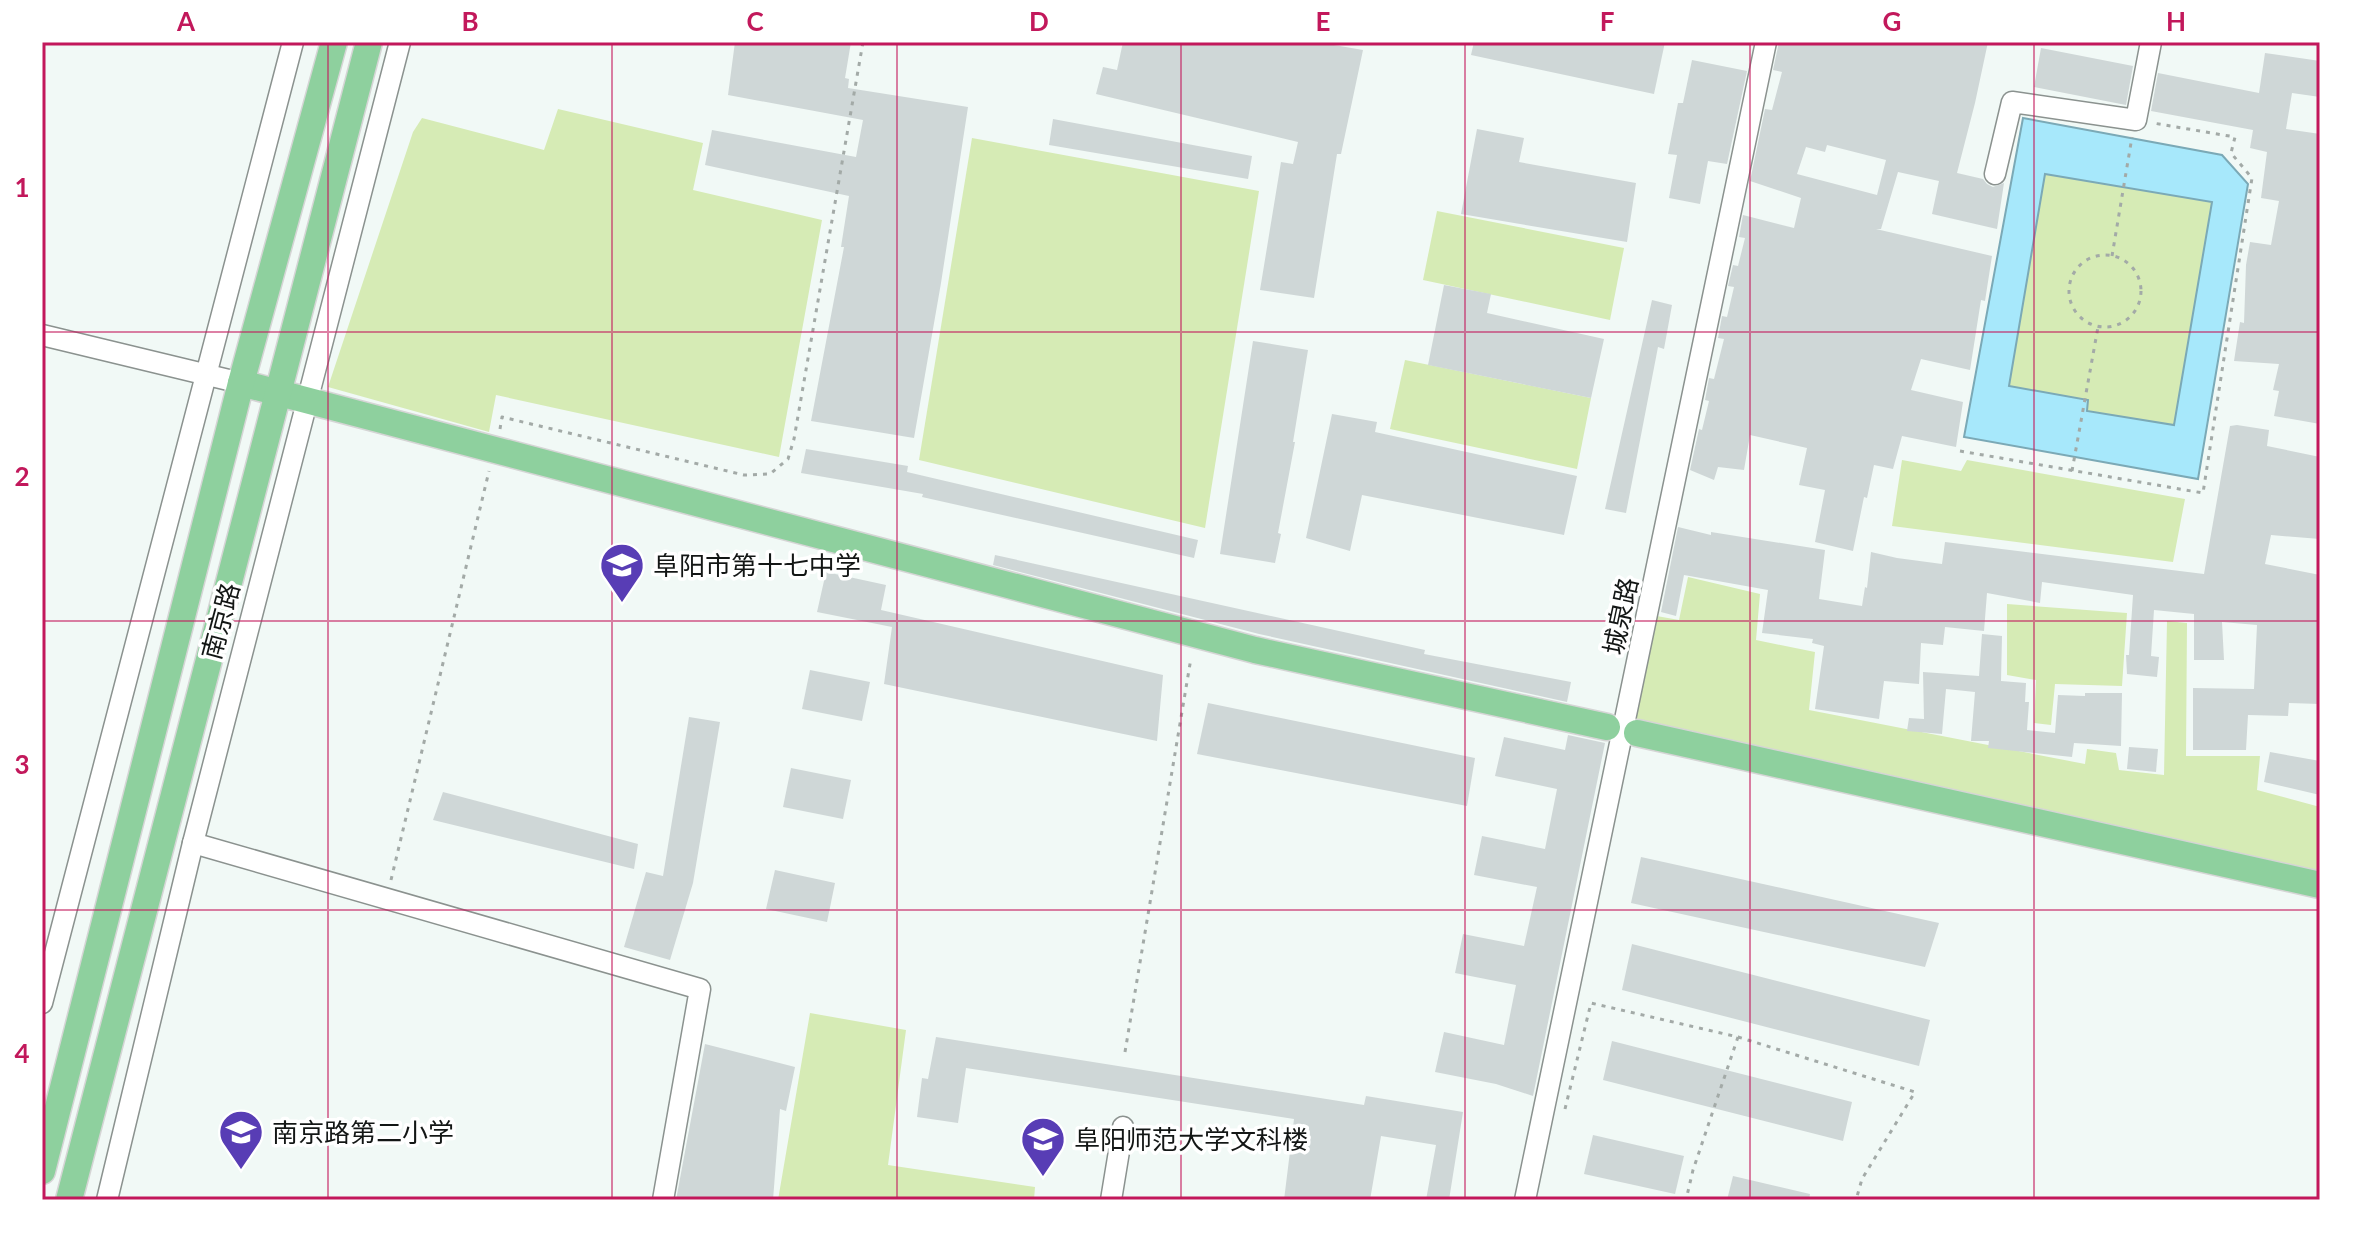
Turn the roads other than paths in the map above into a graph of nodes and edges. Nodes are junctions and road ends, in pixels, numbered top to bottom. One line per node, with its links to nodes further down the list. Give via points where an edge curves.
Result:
1 (293, 42): 9 (street)
2 (334, 42): 10 (main road, 南京路)
3 (369, 42): 11 (main road, 南京路)
4 (400, 42): 12 (street)
5 (1766, 42): 24 (street, 城泉路)
6 (2151, 42): 7 (street, via 2135,125 2012,102)
7 (1995, 174)
8 (42, 335): 9 (street)
9 (206, 375): 10 (street); 17 (street)
10 (241, 383): 11 (main road); 19 (main road, 南京路)
11 (280, 392): 12 (main road); 20 (main road, 南京路)
12 (310, 400): 13 (main road, via 1255,650); 15 (street)
13 (1607, 727)
14 (1637, 733): 16 (main road)
15 (193, 843): 21 (street); 22 (street, via 700,989)
16 (2320, 885)
17 (42, 1003)
18 (1123, 1127): 23 (street)
19 (42, 1171)
20 (69, 1200)
21 (107, 1200)
22 (663, 1200)
23 (1111, 1200)
24 (1525, 1200)

